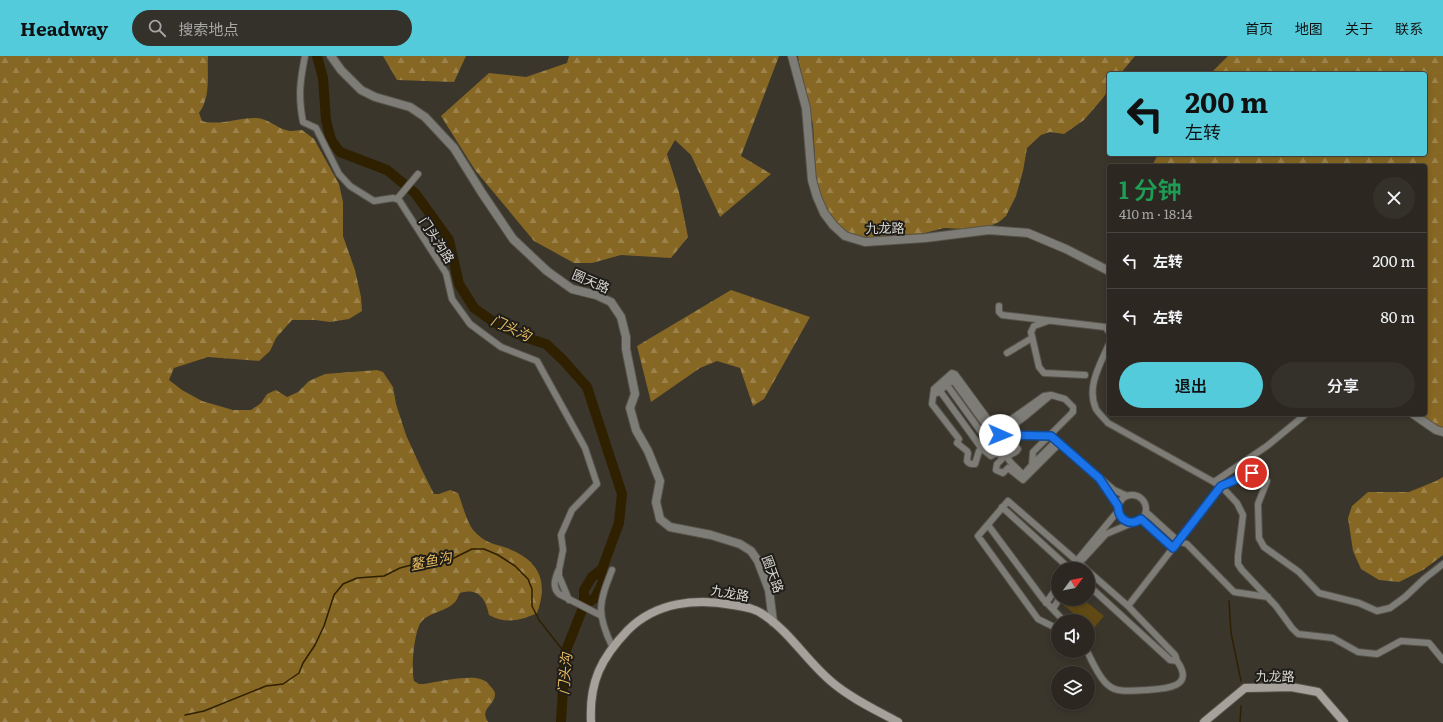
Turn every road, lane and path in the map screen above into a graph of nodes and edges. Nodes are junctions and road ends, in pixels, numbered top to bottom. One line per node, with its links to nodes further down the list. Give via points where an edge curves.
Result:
1 (305, 56): 5 (street, via 299,101 303,122 316,128 339,174 350,186 374,201 393,198)
2 (331, 56): 53 (street, 圈天路, via 361,90 375,97 410,107 425,117 454,148 513,239 547,271 572,289 611,302 621,317 626,337 635,394 630,408 636,430 660,481 656,502 660,519 670,527 711,535 740,544 751,551 758,561 769,590)
3 (792, 56): 6 (street, 九龙路, via 806,108 812,180 817,197 824,213 845,236 864,242 989,230 1028,233 1066,248)
4 (418, 174): 5 (street)
5 (397, 200): 52 (street, 门头沟路, via 446,273 452,300 470,324 501,347 537,360 584,448 597,484 572,510 563,529 559,576 569,600)
6 (1107, 269)
7 (999, 306): 8 (street, via 1002,315)
8 (1049, 321): 9 (street, via 1105,327); 10 (street, via 1034,326)
9 (1107, 330)
10 (1032, 338): 12 (street); 13 (street, via 1039,367 1044,373)
11 (1107, 349): 28 (street, via 1094,379 1092,393 1097,410 1108,424)
12 (1007, 353)
13 (1085, 375)
14 (952, 378): 15 (street); 17 (street, via 934,389); 21 (street, via 952,373 955,374)
15 (947, 385): 16 (street); 23 (street)
16 (940, 391): 17 (street); 25 (street)
17 (933, 396): 25 (street, via 932,404 958,439 957,443 967,451 969,464 975,464)
18 (1304, 416): 28 (street, via 1267,446)
19 (1416, 416): 20 (street)
20 (1443, 432)
21 (997, 435): 22 (street); 22 (street, via 1051,395 1066,399 1073,407 1073,412); 23 (street); 26 (street, via 1017,446 1017,451 1007,457 1022,474)
22 (1051, 436): 24 (street); 26 (street, via 1033,452)
23 (989, 443): 25 (street)
24 (1057, 443): 25 (street, via 1023,480 1008,468 1003,473 996,470 1001,456 995,453 991,456); 26 (street); 27 (street)
25 (982, 449)
26 (1032, 465)
27 (1099, 478): 30 (street); 32 (street)
28 (1214, 482): 29 (street)
29 (1221, 486): 37 (street); 41 (street, via 1252,473 1263,474 1267,481 1258,504 1259,538 1264,547 1299,572 1318,593 1358,603 1377,611 1384,610 1405,597); 46 (street, via 1237,503 1243,515 1238,564)
30 (1127, 496): 32 (street); 33 (street, via 1140,497 1145,504)
31 (1002, 507): 36 (street); 39 (street); 40 (street, via 1008,501)
32 (1118, 508): 35 (street, via 1122,519); 35 (street, via 1081,558 1106,534)
33 (1146, 512): 34 (street); 37 (street)
34 (1141, 519): 35 (street); 38 (street)
35 (1133, 522)
36 (988, 525): 47 (street); 54 (street, via 978,536 1038,619)
37 (1178, 541): 38 (street); 46 (street, via 1187,544 1234,592)
38 (1173, 548): 49 (street)
39 (1062, 562)
40 (1078, 562)
41 (1443, 564)
42 (612, 570): 52 (street, via 602,595)
43 (1095, 577): 49 (street)
44 (1095, 591): 58 (street, via 1170,660)
45 (1051, 595): 47 (street)
46 (1268, 597): 57 (street, via 1298,634 1333,638 1358,652 1377,654 1401,641 1429,643)
47 (1046, 602): 50 (street)
48 (1054, 606): 50 (street)
49 (1128, 606): 58 (street, via 1175,655)
50 (1052, 609): 51 (street)
51 (1057, 614)
52 (600, 615): 55 (street)
53 (773, 622): 55 (main road, 九龙路, via 750,608 701,601 684,602 645,617 634,624); 60 (main road, 九龙路, via 832,683)
54 (1051, 625)
55 (612, 646): 59 (main road, 九龙路, via 592,689)
56 (1091, 658): 58 (street, via 1108,686 1120,691 1170,688 1179,683 1183,675)
57 (1443, 660)
58 (1177, 662)
59 (591, 722)
60 (898, 722)
61 (1204, 722): 62 (main road, 九龙路, via 1245,688 1291,687 1318,692)
62 (1344, 722)

